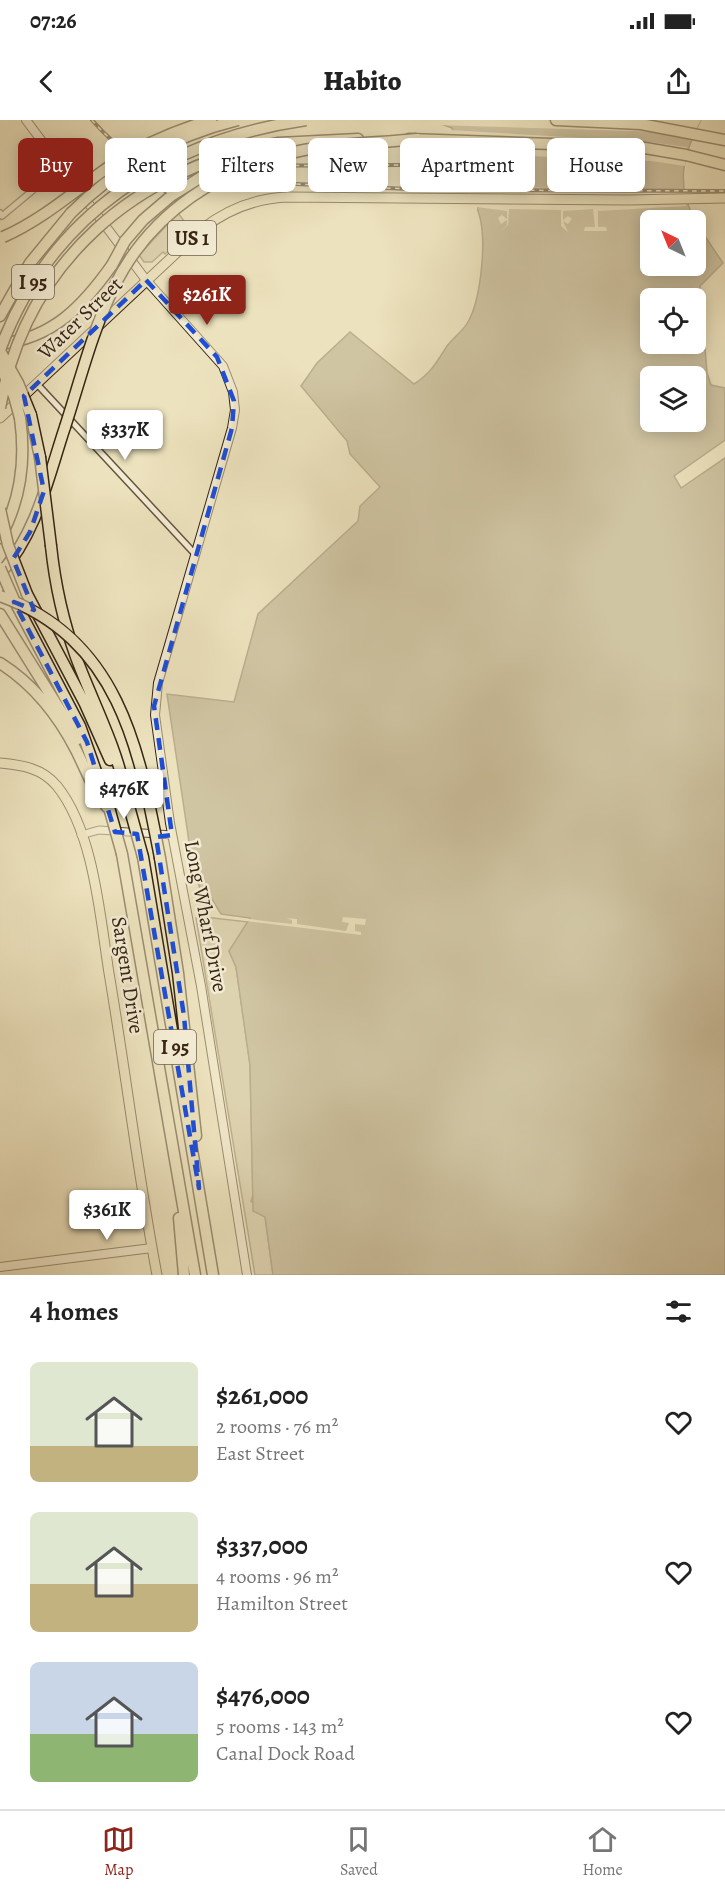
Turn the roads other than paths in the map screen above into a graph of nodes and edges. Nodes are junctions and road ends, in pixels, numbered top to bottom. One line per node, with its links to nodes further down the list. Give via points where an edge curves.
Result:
1 (26, 120): 6 (main road)
2 (211, 120): 19 (highway, bridge, via 132,153 33,222)
3 (238, 120): 22 (highway, bridge, via 163,147 94,192 44,245 18,281)
4 (306, 120): 25 (highway, I 95, bridge, via 207,144 158,167 114,195 74,230 45,265 21,303)
5 (556, 120): 9 (highway, via 641,124)
6 (40, 138)
7 (400, 139): 10 (highway, I 95, bridge)
8 (400, 140): 35 (highway, bridge, via 315,148 268,159 217,180 178,206 144,240 114,287 30,532)
9 (725, 140)
10 (296, 143)
11 (535, 143): 13 (highway, I 95, via 639,147)
12 (199, 165): 28 (highway, I 95, bridge, via 131,200 90,235 60,268 32,313 11,362)
13 (725, 165)
14 (199, 178): 20 (highway, bridge, via 156,207)
15 (30, 192): 18 (street)
16 (81, 192): 21 (main road)
17 (725, 198): 21 (main road, Water Street / US 1, via 288,197 244,205 223,214)
18 (1, 215)
19 (2, 238)
20 (111, 263): 23 (highway, via 86,294 60,316 34,329); 24 (highway, via 83,303 59,324 32,338)
21 (146, 280): 27 (main road, Water Street / US 1); 33 (main road, Long Wharf Drive, via 218,357 233,392 232,428)
22 (0, 316)
23 (0, 336)
24 (0, 344)
25 (0, 350): 29 (highway, bridge, via 16,377)
26 (0, 365): 29 (highway, bridge)
27 (37, 384): 30 (main road, Water Street / US 1); 33 (street)
28 (0, 408)
29 (25, 416): 32 (highway, via 20,487); 42 (highway, bridge, via 40,457 66,627 110,739)
30 (0, 418)
31 (0, 509): 42 (highway, I 95, bridge, via 8,546 27,594 92,718)
32 (0, 538)
33 (195, 554): 44 (main road, Long Wharf Drive, via 154,706)
34 (0, 568): 40 (highway, I 95, bridge, via 73,712)
35 (0, 574)
36 (0, 596): 46 (highway, bridge, via 32,610 65,633 89,657 110,685 138,754 160,858 184,1016)
37 (0, 614): 40 (highway)
38 (0, 663): 41 (highway, via 25,682 57,717)
39 (0, 763): 43 (main road, Sargent Drive, via 34,769 52,781 67,801)
40 (95, 769): 41 (highway, I 95)
41 (102, 797): 45 (highway, I 95, bridge, via 122,854)
42 (126, 797): 46 (highway, I 95, bridge, via 143,856)
43 (81, 835): 44 (street, via 99,830); 47 (main road, Sargent Drive, via 98,903)
44 (172, 835): 53 (main road, Long Wharf Drive, via 201,986)
45 (178, 1182): 50 (highway); 51 (highway, I 95)
46 (199, 1188): 52 (highway, I 95)
47 (152, 1248): 48 (main road); 49 (main road, Sargent Drive)
48 (0, 1267)
49 (157, 1275)
50 (184, 1275)
51 (195, 1275)
52 (213, 1275)
53 (247, 1275)

